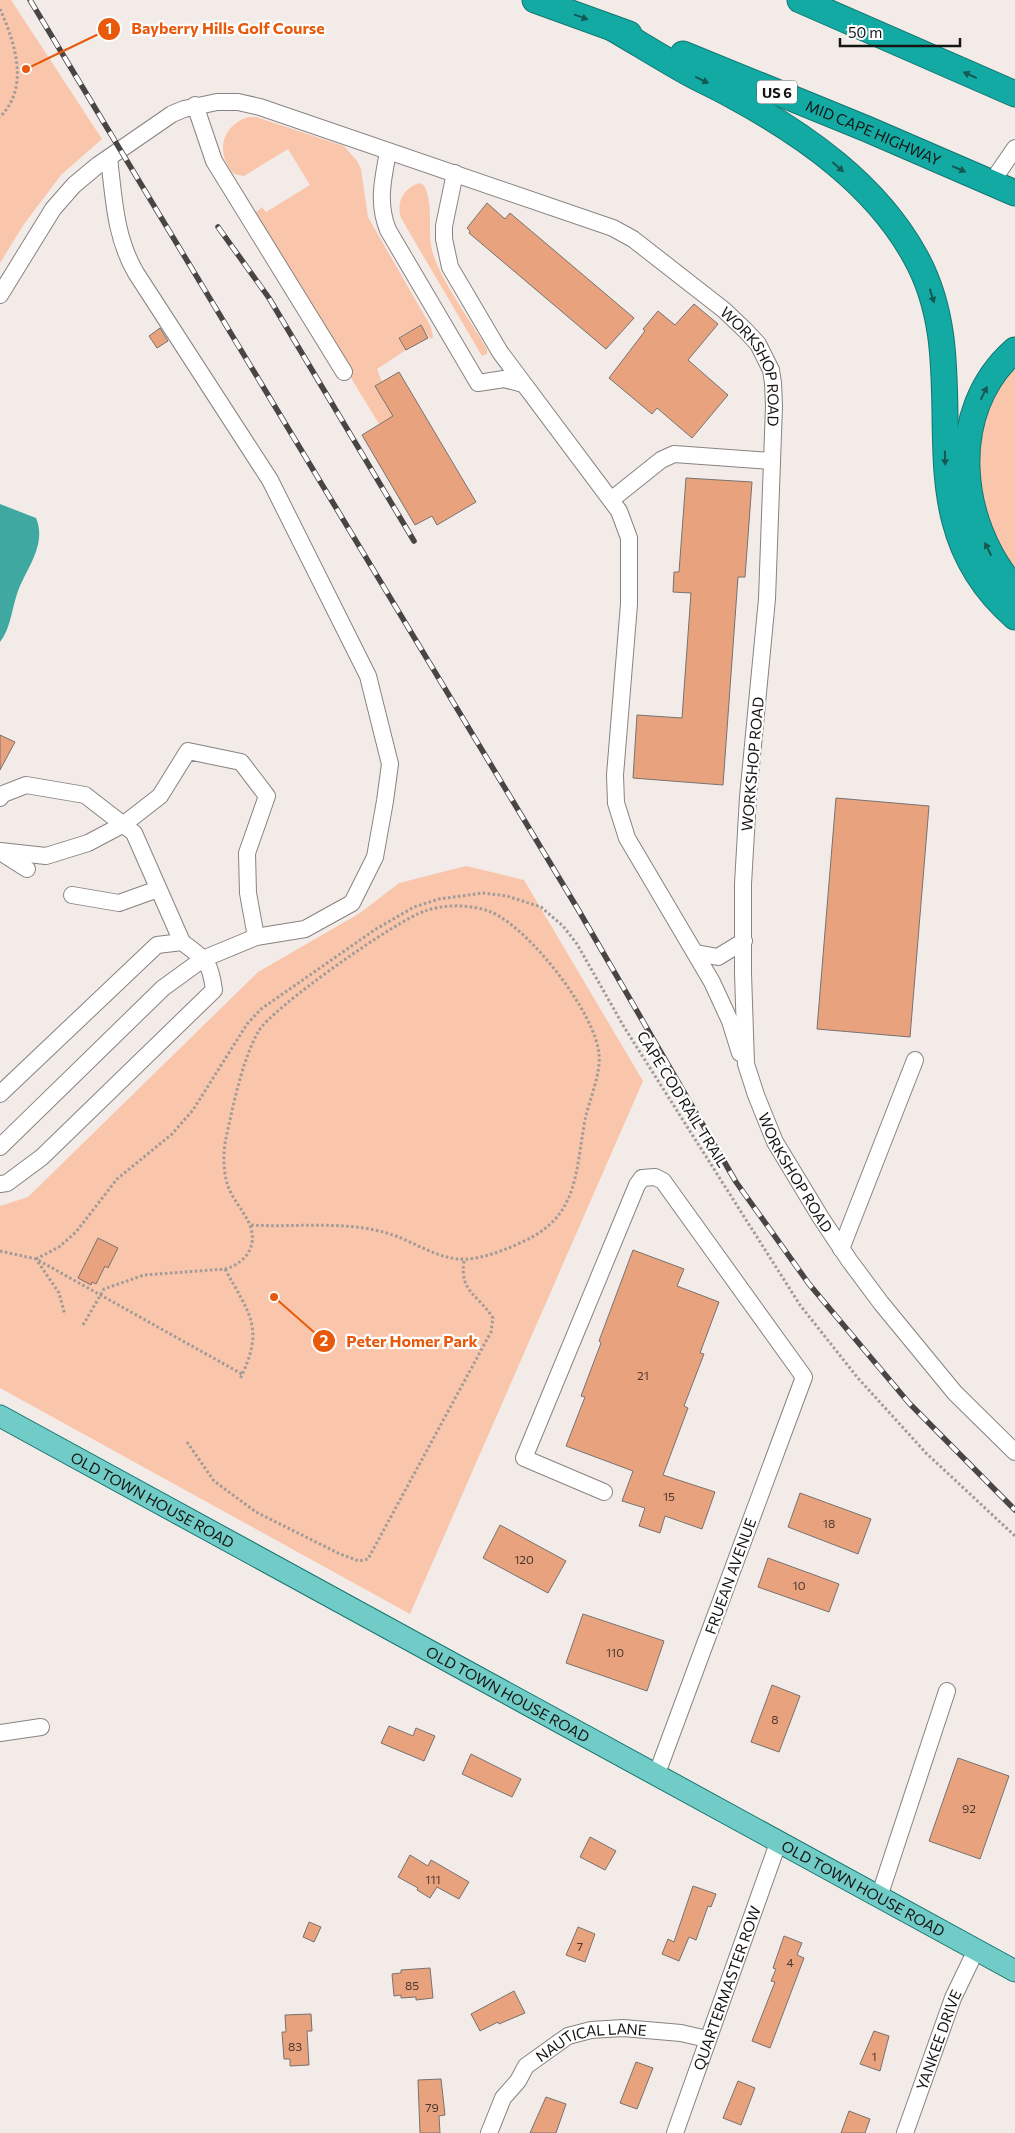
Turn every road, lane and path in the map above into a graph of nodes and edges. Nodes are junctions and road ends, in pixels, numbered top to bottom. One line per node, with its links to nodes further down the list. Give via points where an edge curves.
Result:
1 (535, 0): 4 (highway, MID CAPE HIGHWAY / US 6, one-way to 4)
2 (800, 0): 5 (highway, one-way to 2)
3 (0, 9): 7 (path, via 18,70 16,93)
4 (614, 29): 12 (highway, MID CAPE HIGHWAY / US 6, one-way to 12, via 784,94); 21 (highway, one-way to 21, via 757,109 820,151 861,187 905,239 925,275 941,331 945,473 952,515 978,575 1001,605)
5 (1015, 94)
6 (195, 105): 9 (street, WORKSHOP ROAD, via 217,102 248,104); 10 (street, WORKSHOP ROAD, via 172,114); 16 (street, via 214,161)
7 (0, 117)
8 (1015, 148): 12 (street)
9 (388, 152): 11 (street, WORKSHOP ROAD); 17 (street, via 381,196 381,210 388,230 478,383 504,379)
10 (109, 158): 14 (street, WORKSHOP ROAD, via 74,185 53,209); 28 (street, via 116,226 124,250 270,480 368,676 390,764 375,856 352,903 305,930)
11 (455, 173): 17 (street, via 444,226 450,267 500,352); 18 (street, WORKSHOP ROAD, via 613,228 634,239 724,310 758,344 771,370 774,395)
12 (991, 183): 13 (highway, MID CAPE HIGHWAY / US 6)
13 (1015, 193)
14 (0, 295)
15 (1015, 350): 20 (highway, one-way to 15, via 980,534 966,471 966,448 974,414 990,379)
16 (344, 372)
17 (524, 384): 19 (street)
18 (772, 461): 19 (street, via 674,454 661,460); 29 (street, WORKSHOP ROAD, via 767,599 748,797 743,884)
19 (611, 500): 31 (street, via 619,511 629,538 629,604 615,775 616,804 627,838)
20 (1015, 589)
21 (1015, 617)
22 (0, 798): 23 (street, via 26,785 86,795)
23 (124, 824): 24 (street, via 88,843 46,856); 26 (street, via 134,833); 28 (street, via 160,796 188,751 241,762 267,796 247,853 248,893)
24 (0, 851): 25 (street)
25 (27, 869)
26 (158, 888): 27 (street, via 119,902); 30 (street)
27 (72, 895)
28 (256, 937): 32 (street)
29 (744, 941): 31 (street, via 718,957); 34 (street, WORKSHOP ROAD)
30 (182, 942): 32 (street); 35 (street, via 157,944)
31 (696, 953): 34 (street, via 722,1001)
32 (203, 959): 36 (street, via 164,988); 37 (street, via 211,970 214,990 42,1157 8,1183)
33 (915, 1060): 40 (street)
34 (746, 1064): 40 (street, WORKSHOP ROAD, via 775,1142)
35 (0, 1094)
36 (0, 1147)
37 (0, 1184)
38 (250, 1224): 42 (path, via 374,1229 441,1256); 42 (path, via 227,1183 225,1142 240,1081 258,1031 310,986 370,942 422,911 446,906 470,907 506,920 524,935 561,978 583,1012 600,1056 574,1184 555,1222 541,1234 491,1255); 43 (path, via 252,1242 246,1260)
39 (0, 1252): 41 (path)
40 (845, 1254): 51 (street, WORKSHOP ROAD, via 955,1393)
41 (36, 1260): 44 (path); 45 (path, via 59,1293); 53 (path, CAPE COD RAIL TRAIL, via 59,1247 76,1232 117,1179 172,1134 193,1110 242,1032 261,1009 376,928 414,906 439,899 482,894 507,896 541,907 563,926 800,1305 858,1377 926,1453)
42 (464, 1260): 50 (path, via 464,1283 493,1318 491,1332 368,1559 359,1561 340,1554 256,1512 214,1481)
43 (225, 1270): 44 (path, via 144,1275 104,1288); 47 (path, via 251,1316 252,1353)
44 (99, 1296): 46 (path); 47 (path)
45 (65, 1315)
46 (83, 1325)
47 (242, 1374): 48 (path)
48 (240, 1379)
49 (0, 1416): 57 (main road, OLD TOWN HOUSE ROAD)
50 (187, 1442)
51 (1015, 1452)
52 (604, 1492): 57 (street, FRUEAN AVENUE, via 524,1458 630,1200 642,1178 655,1177 664,1181 804,1377)
53 (1015, 1536)
54 (947, 1691): 59 (street)
55 (41, 1726): 56 (street)
56 (0, 1733)
57 (656, 1776): 58 (main road, OLD TOWN HOUSE ROAD)
58 (778, 1843): 59 (main road, OLD TOWN HOUSE ROAD); 62 (street, QUARTERMASTER ROW)
59 (878, 1898): 60 (main road, OLD TOWN HOUSE ROAD)
60 (976, 1950): 61 (main road, OLD TOWN HOUSE ROAD); 65 (street, YANKEE DRIVE, via 953,1998)
61 (1015, 1971)
62 (706, 2039): 63 (street, NAUTICAL LANE, via 623,2028 591,2030 568,2036 526,2066 503,2098); 64 (street, QUARTERMASTER ROW)
63 (488, 2133)
64 (675, 2133)
65 (905, 2133)

